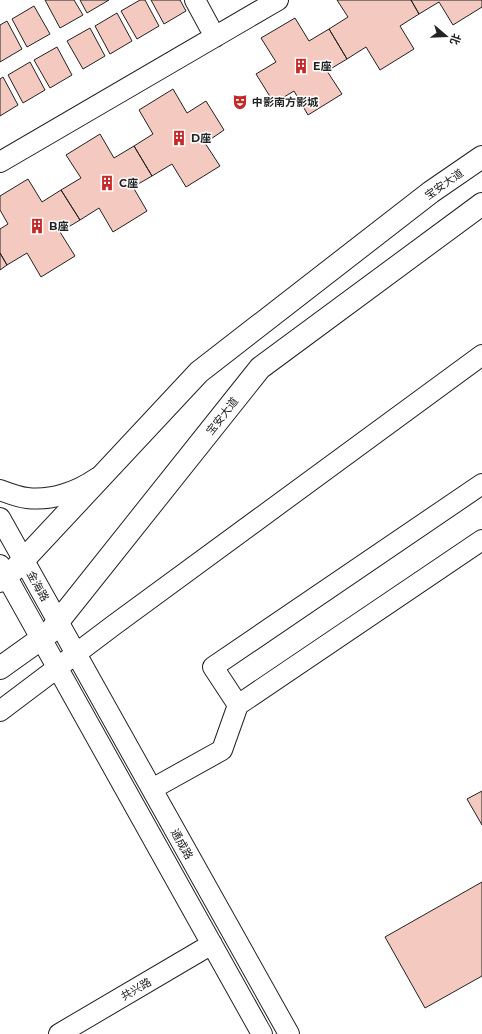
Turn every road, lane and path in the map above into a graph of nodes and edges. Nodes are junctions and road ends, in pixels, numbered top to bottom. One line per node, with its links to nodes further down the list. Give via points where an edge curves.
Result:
1 (194, 0): 3 (street)
2 (278, 0): 3 (street)
3 (215, 37): 5 (street)
4 (482, 157): 8 (main road, 宝安大道, via 431,192 199,372)
5 (0, 162)
6 (482, 204): 15 (main road, 宝安大道, via 260,368)
7 (482, 355): 17 (street)
8 (104, 474): 10 (street, via 90,484 42,499 26,498); 13 (main road, 宝安大道)
9 (482, 484): 20 (street, via 213,668)
10 (0, 490)
11 (0, 518): 13 (street, 金海路)
12 (482, 540): 20 (street)
13 (23, 560): 14 (main road, 宝安大道, via 14,569); 15 (street, 金海路)
14 (2, 574): 16 (street, 金海路)
15 (58, 622): 16 (main road, 宝安大道, via 50,633); 17 (street, 金海路)
16 (41, 639): 18 (main road, 宝安大道); 19 (street, 金海路)
17 (76, 654): 19 (street); 22 (street, 通成路)
18 (0, 668)
19 (57, 668): 21 (street); 23 (street, 通成路)
20 (238, 705): 22 (street, via 222,750)
21 (0, 711)
22 (152, 789): 26 (street, 通成路)
23 (212, 944): 24 (street, 共兴路); 25 (street, 通成路)
24 (59, 1034)
25 (262, 1034)
26 (289, 1034)

